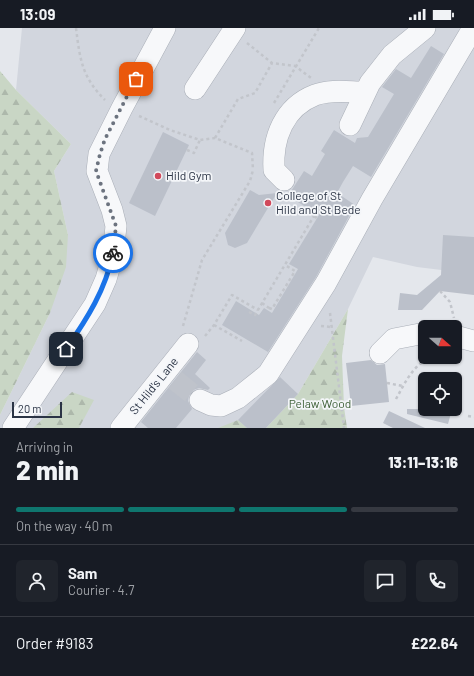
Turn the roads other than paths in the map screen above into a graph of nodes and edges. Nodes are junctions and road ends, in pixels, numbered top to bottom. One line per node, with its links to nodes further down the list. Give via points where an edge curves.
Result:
1 (165, 28): 13 (street, via 105,139 96,171 120,218 106,279 95,304)
2 (425, 28): 6 (street, via 392,55)
3 (473, 28): 12 (street, via 372,199 326,283 268,374 238,398 221,406)
4 (241, 36): 5 (street)
5 (195, 89)
6 (364, 92): 7 (street); 8 (street, via 316,94 299,103 285,118 279,130 273,156 274,170)
7 (350, 125)
8 (284, 180)
9 (418, 334): 11 (street, via 394,339)
10 (194, 343): 14 (street, St Hild's Lane, via 170,376)
11 (380, 353)
12 (200, 400)
13 (13, 428)
14 (120, 428)

